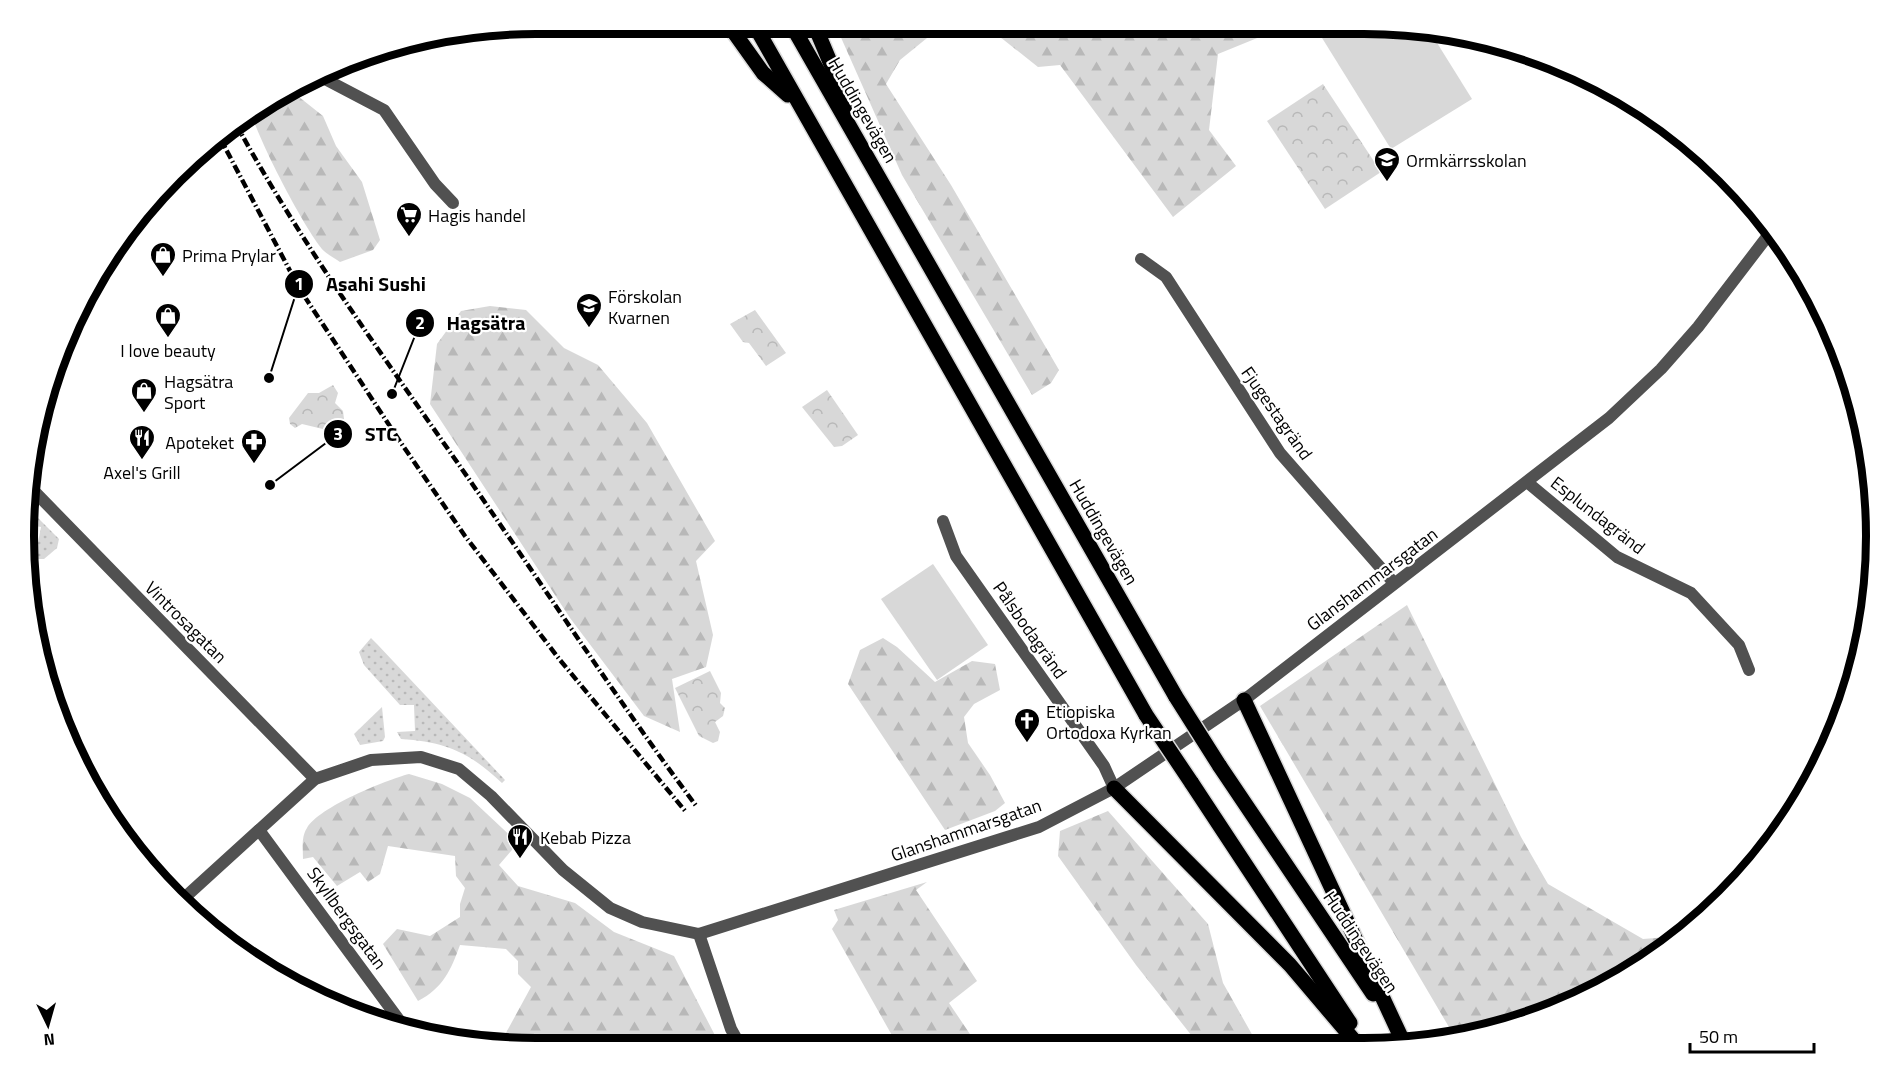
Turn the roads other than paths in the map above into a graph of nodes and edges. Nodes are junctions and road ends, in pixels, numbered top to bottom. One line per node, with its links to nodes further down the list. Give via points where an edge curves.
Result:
1 (735, 34): 6 (main road, via 764,73)
2 (759, 34): 6 (main road)
3 (797, 34): 7 (main road, Huddingevägen)
4 (818, 34): 7 (main road, via 838,81)
5 (327, 80): 8 (street, via 384,110 435,184)
6 (798, 105): 27 (main road, bridge, via 1146,715)
7 (851, 129): 23 (main road, Huddingevägen, bridge, via 1176,697)
8 (453, 203)
9 (1767, 237): 11 (street, Glanshammarsgatan, via 1661,369 1609,418)
10 (1141, 259): 14 (street, Fjugestagränd, via 1166,277 1280,453)
11 (1527, 482): 14 (street, Glanshammarsgatan); 15 (street, Esplundagränd, via 1617,557 1691,593 1739,645)
12 (37, 494): 17 (street, Vintrosagatan)
13 (943, 521): 18 (street, Pålsbodagränd, via 956,556 1104,766)
14 (1394, 584): 16 (street, Glanshammarsgatan)
15 (1749, 670)
16 (1244, 700): 18 (street, Glanshammarsgatan); 24 (main road)
17 (315, 779): 19 (street, Glanshammarsgatan); 21 (street, Glanshammarsgatan, via 371,760 421,757 442,761 459,769 491,796 563,870 610,908 642,922)
18 (1114, 788): 21 (street, Glanshammarsgatan, via 1039,827); 26 (main road, via 1290,965)
19 (259, 830): 20 (street, Glanshammarsgatan); 22 (street, Skyllbergsgatan)
20 (187, 896)
21 (699, 934): 25 (street, via 718,995)
22 (398, 1018)
23 (1401, 1037)
24 (1401, 1037)
25 (737, 1038)
26 (1352, 1038)
27 (1360, 1038)

